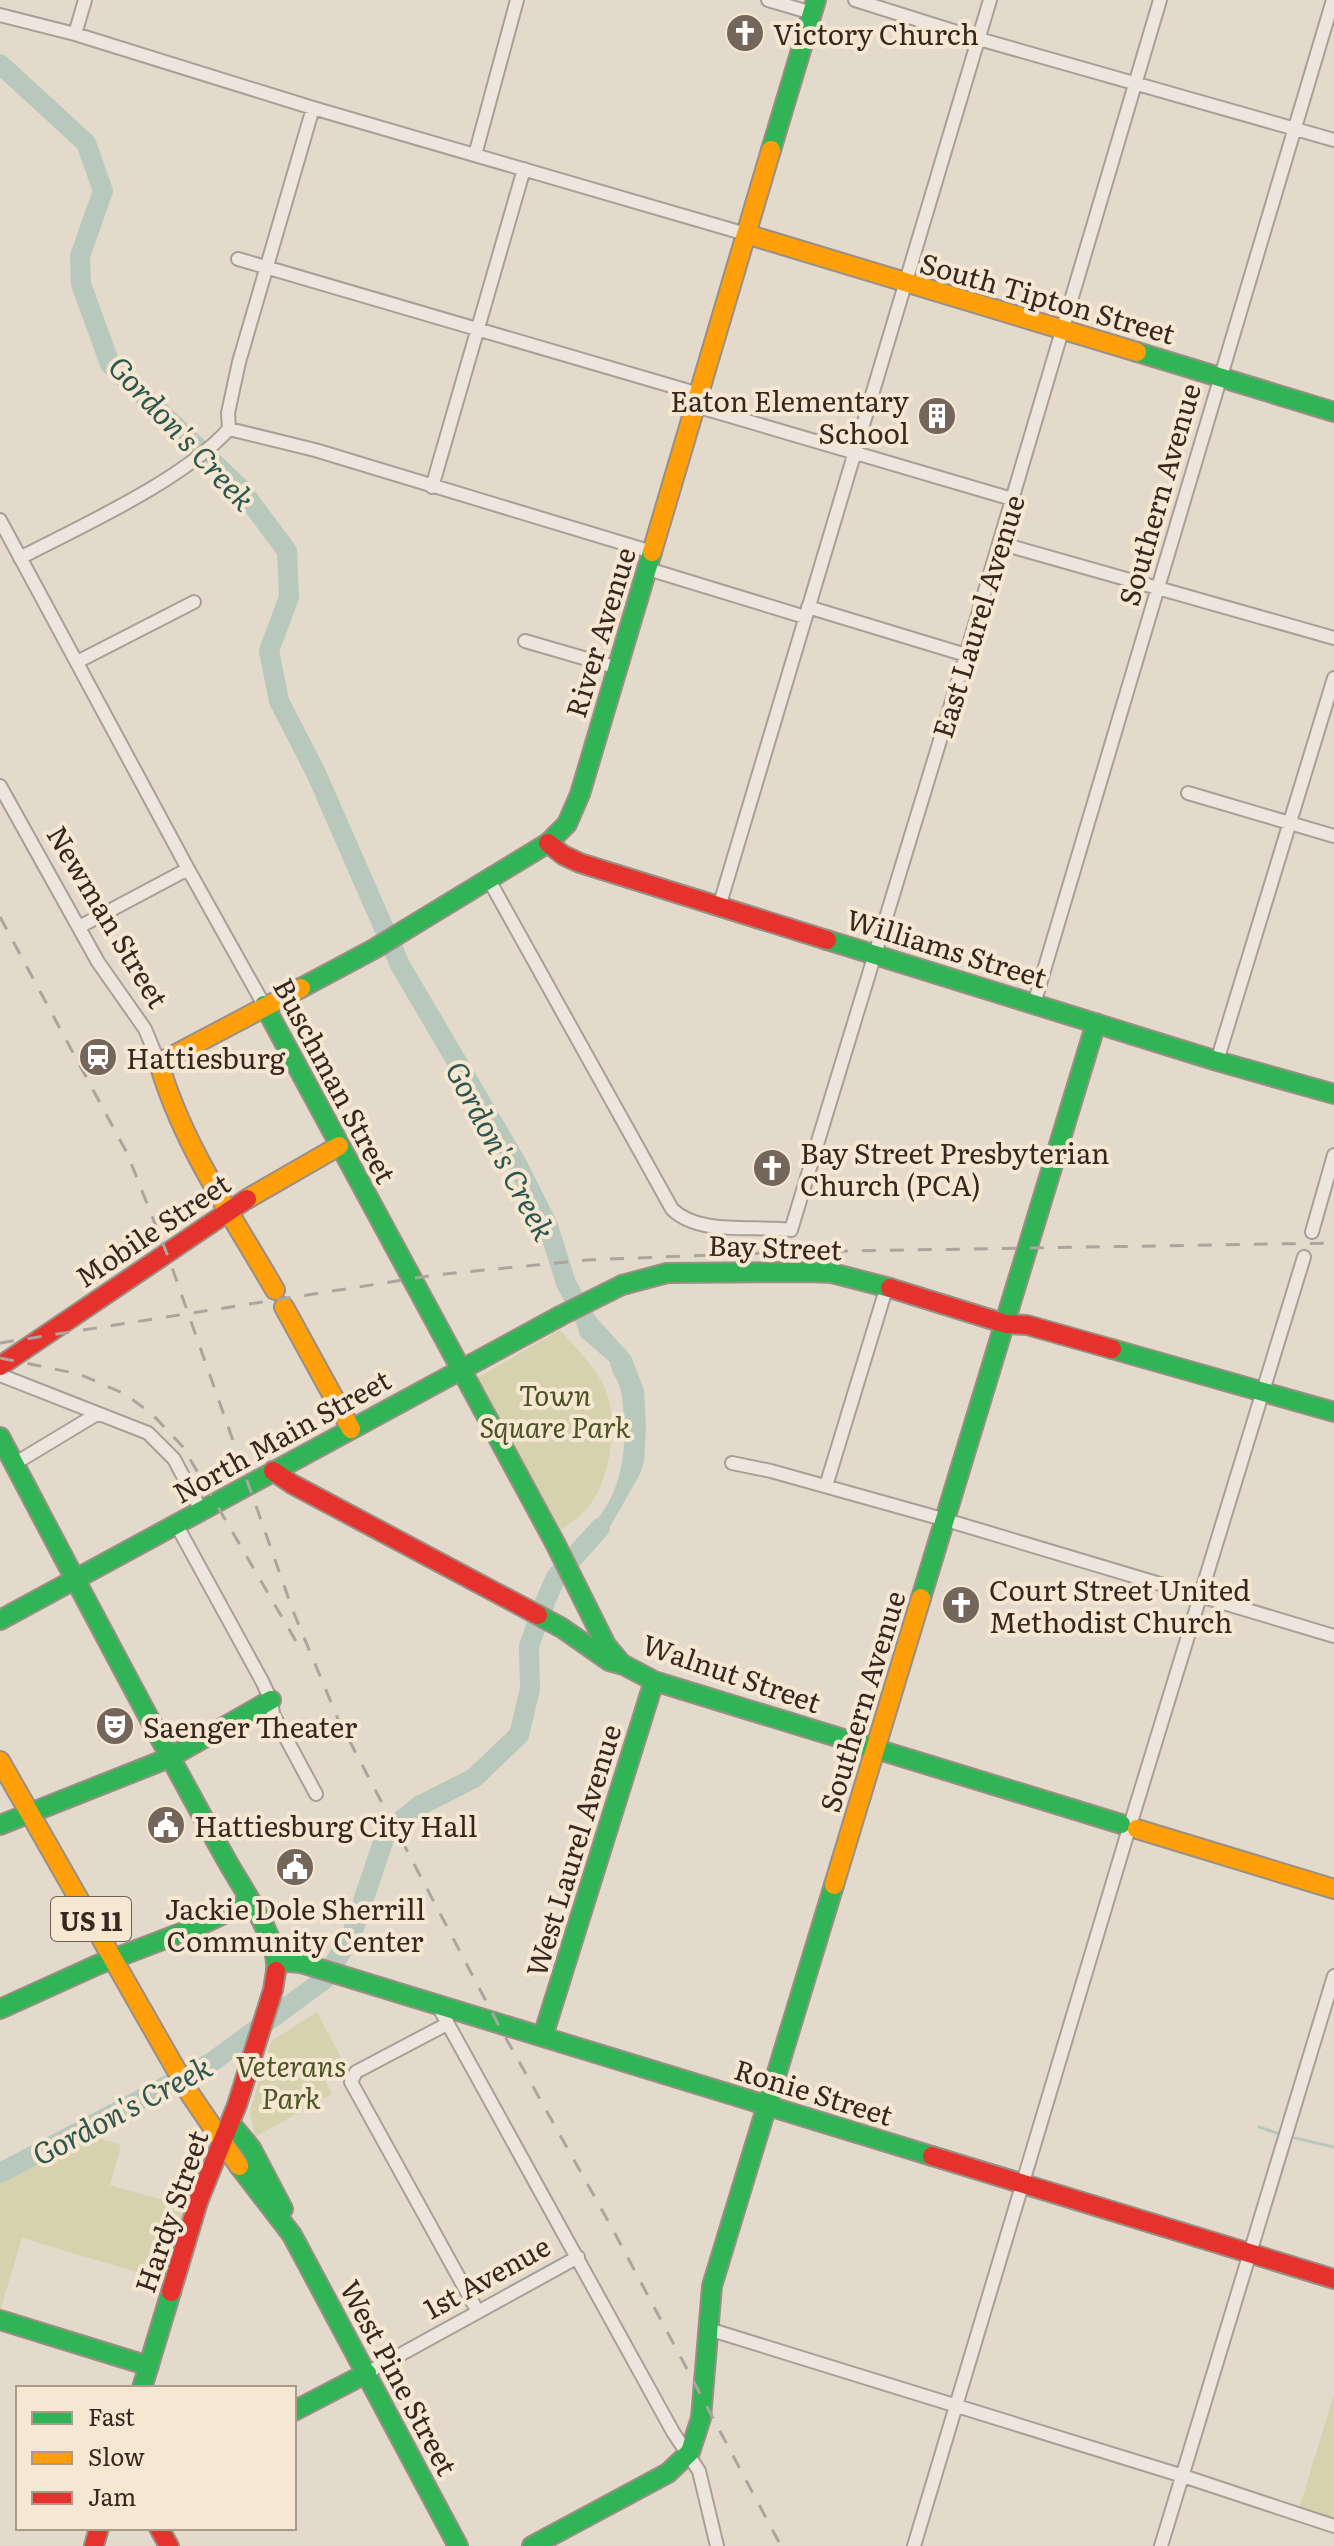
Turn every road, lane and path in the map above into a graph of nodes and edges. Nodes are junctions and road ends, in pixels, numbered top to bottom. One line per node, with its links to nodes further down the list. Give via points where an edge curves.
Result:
1 (85, 0): 10 (street)
2 (517, 0): 16 (street)
3 (768, 0): 8 (street)
4 (855, 0): 11 (street)
5 (990, 0): 11 (street)
6 (1160, 0): 12 (street, East Laurel Avenue)
7 (1333, 0): 14 (street, Southern Avenue)
8 (814, 6): 18 (main road, River Avenue)
9 (0, 15): 10 (street)
10 (75, 34): 13 (street)
11 (979, 39): 12 (street); 21 (street)
12 (1136, 82): 14 (street); 23 (street, East Laurel Avenue)
13 (313, 108): 16 (street); 20 (street)
14 (1295, 129): 15 (street); 24 (street, Southern Avenue)
15 (1334, 140)
16 (475, 155): 17 (street)
17 (524, 169): 18 (street); 22 (street)
18 (746, 234): 21 (main road, South Tipton Street); 25 (main road, River Avenue)
19 (238, 259): 20 (street)
20 (266, 267): 22 (street); 27 (street)
21 (906, 284): 23 (main road, South Tipton Street); 28 (street)
22 (479, 330): 25 (street); 29 (street)
23 (1063, 330): 24 (main road, South Tipton Street); 30 (street, East Laurel Avenue)
24 (1221, 377): 26 (main road, South Tipton Street); 35 (street, Southern Avenue)
25 (697, 400): 28 (street); 34 (main road, River Avenue)
26 (1334, 412)
27 (226, 433): 29 (street, via 315,450); 33 (street, via 177,471)
28 (854, 453): 30 (street); 37 (street)
29 (432, 487): 34 (street)
30 (1012, 499): 32 (street, East Laurel Avenue)
31 (0, 520): 33 (street, Buschman Street)
32 (999, 543): 35 (street); 40 (street, East Laurel Avenue)
33 (20, 558): 41 (street, Buschman Street)
34 (650, 561): 37 (street); 42 (main road, River Avenue)
35 (1159, 589): 38 (street); 54 (street, Southern Avenue)
36 (194, 602): 41 (street)
37 (806, 612): 40 (street); 51 (street)
38 (1334, 638)
39 (525, 641): 42 (street)
40 (966, 655): 53 (street, East Laurel Avenue)
41 (77, 662): 49 (street, Buschman Street)
42 (618, 668): 48 (main road, River Avenue, via 574,809)
43 (1334, 678): 46 (street)
44 (0, 786): 52 (street, Newman Street)
45 (1188, 793): 46 (street)
46 (1291, 823): 47 (street); 57 (street)
47 (1334, 836)
48 (548, 843): 50 (main road, River Avenue); 51 (main road, Williams Street, via 580,863)
49 (188, 869): 52 (street); 55 (street, Buschman Street)
50 (489, 880): 53 (street, East Laurel Avenue, via 672,1209 701,1226 791,1230); 55 (main road, River Avenue, via 374,949)
51 (719, 907): 53 (main road, Williams Street)
52 (79, 927): 58 (street, Newman Street, via 145,1029)
53 (874, 954): 54 (main road, Williams Street)
54 (1034, 1004): 56 (main road, Williams Street)
55 (264, 1005): 58 (main road, River Avenue); 60 (main road, Buschman Street)
56 (1096, 1023): 57 (main road, Williams Street); 69 (main road, Southern Avenue)
57 (1217, 1061): 59 (main road, Williams Street)
58 (159, 1063): 62 (main road, Newman Street, via 173,1110)
59 (1334, 1094)
60 (339, 1146): 62 (main road, Mobile Street); 71 (main road, Buschman Street)
61 (1334, 1155): 63 (street)
62 (227, 1210): 66 (main road, Newman Street); 70 (main road, Mobile Street)
63 (1312, 1232)
64 (1304, 1257): 73 (street)
65 (887, 1286): 67 (main road, Bay Street, via 832,1273 681,1271 638,1279); 69 (main road, Bay Street); 82 (street)
66 (275, 1290)
67 (589, 1301): 71 (main road, North Main Street)
68 (284, 1307): 77 (main road)
69 (1006, 1324): 73 (main road, Bay Street, via 1024,1336); 84 (main road, Southern Avenue)
70 (0, 1366)
71 (461, 1368): 77 (main road, North Main Street); 89 (main road, Buschman Street)
72 (0, 1375): 75 (street)
73 (1261, 1397): 74 (main road, Bay Street); 76 (main road, Bay Street); 87 (street)
74 (1334, 1412)
75 (97, 1414): 80 (street); 83 (street, via 156,1439 174,1459)
76 (1334, 1425)
77 (351, 1429): 81 (main road, North Main Street)
78 (0, 1437): 80 (main road)
79 (732, 1463): 82 (street)
80 (14, 1464): 86 (main road)
81 (273, 1471): 83 (main road, North Main Street); 90 (main road, Walnut Street)
82 (826, 1486): 84 (street)
83 (201, 1510): 85 (main road, North Main Street)
84 (946, 1520): 87 (street); 95 (main road, Southern Avenue)
85 (176, 1524): 86 (main road, North Main Street); 94 (street)
86 (75, 1578): 88 (main road, North Main Street); 96 (main road)
87 (1201, 1596): 91 (street); 101 (street)
88 (0, 1620)
89 (594, 1621): 90 (main road, via 581,1629); 92 (main road, Buschman Street)
90 (557, 1625): 92 (main road, Walnut Street, via 609,1661)
91 (1334, 1636)
92 (624, 1665): 93 (main road, Walnut Street)
93 (654, 1681): 95 (main road, Walnut Street); 110 (main road, West Laurel Avenue)
94 (271, 1700): 96 (main road); 98 (street, via 273,1714)
95 (876, 1748): 101 (main road, Walnut Street); 113 (main road, Southern Avenue)
96 (169, 1758): 99 (main road); 103 (main road)
97 (0, 1761): 99 (main road, West Pine Street / US 11)
98 (316, 1794)
99 (29, 1814): 100 (main road); 104 (main road, West Pine Street / US 11)
100 (0, 1825)
101 (1129, 1827): 102 (main road, Walnut Street); 117 (street)
102 (1334, 1889)
103 (249, 1902): 104 (main road); 105 (main road)
104 (114, 1960): 108 (main road); 111 (main road, West Pine Street / US 11)
105 (277, 1961): 107 (main road, Ronie Street, via 301,1963); 112 (main road, Hardy Street)
106 (1334, 1976): 121 (street)
107 (438, 2006): 109 (street); 110 (main road, Ronie Street)
108 (0, 2009)
109 (447, 2024): 122 (street); 124 (street, via 356,2072 351,2082)
110 (543, 2036): 113 (main road, Ronie Street)
111 (194, 2100): 112 (main road, via 207,2111 221,2111); 115 (main road, West Pine Street / US 11); 116 (main road, via 204,2144)
112 (239, 2100): 114 (main road, Hardy Street)
113 (768, 2105): 117 (main road, Ronie Street); 126 (main road, Southern Avenue, via 712,2286)
114 (231, 2124): 115 (main road, Hardy Street); 120 (main road, West Pine Street / US 11, via 260,2163)
115 (222, 2143): 116 (main road, Hardy Street); 118 (main road, West Pine Street / US 11)
116 (205, 2183): 119 (main road, Hardy Street)
117 (1023, 2183): 121 (main road, Ronie Street); 130 (street)
118 (254, 2185): 119 (main road, via 239,2177 224,2179); 120 (main road, West Pine Street / US 11)
119 (198, 2202): 127 (main road, Hardy Street)
120 (292, 2235): 128 (main road, West Pine Street / US 11)
121 (1250, 2253): 123 (main road, Ronie Street); 133 (street)
122 (578, 2257): 124 (street, 1st Avenue); 132 (street)
123 (1334, 2279)
124 (478, 2312): 128 (street, 1st Avenue)
125 (0, 2320): 127 (main road)
126 (706, 2331): 130 (street); 132 (main road, Southern Avenue, via 698,2430)
127 (149, 2366): 129 (main road, Hardy Street)
128 (367, 2373): 131 (main road, 1st Avenue); 135 (main road, West Pine Street / US 11)
129 (143, 2386)
130 (956, 2405): 133 (street); 138 (street)
131 (296, 2410)
132 (689, 2453): 136 (main road, via 658,2479); 137 (street)
133 (1183, 2476): 134 (street); 139 (street)
134 (1334, 2526)
135 (458, 2546)
136 (532, 2546)
137 (717, 2546)
138 (914, 2546)
139 (1161, 2546)

